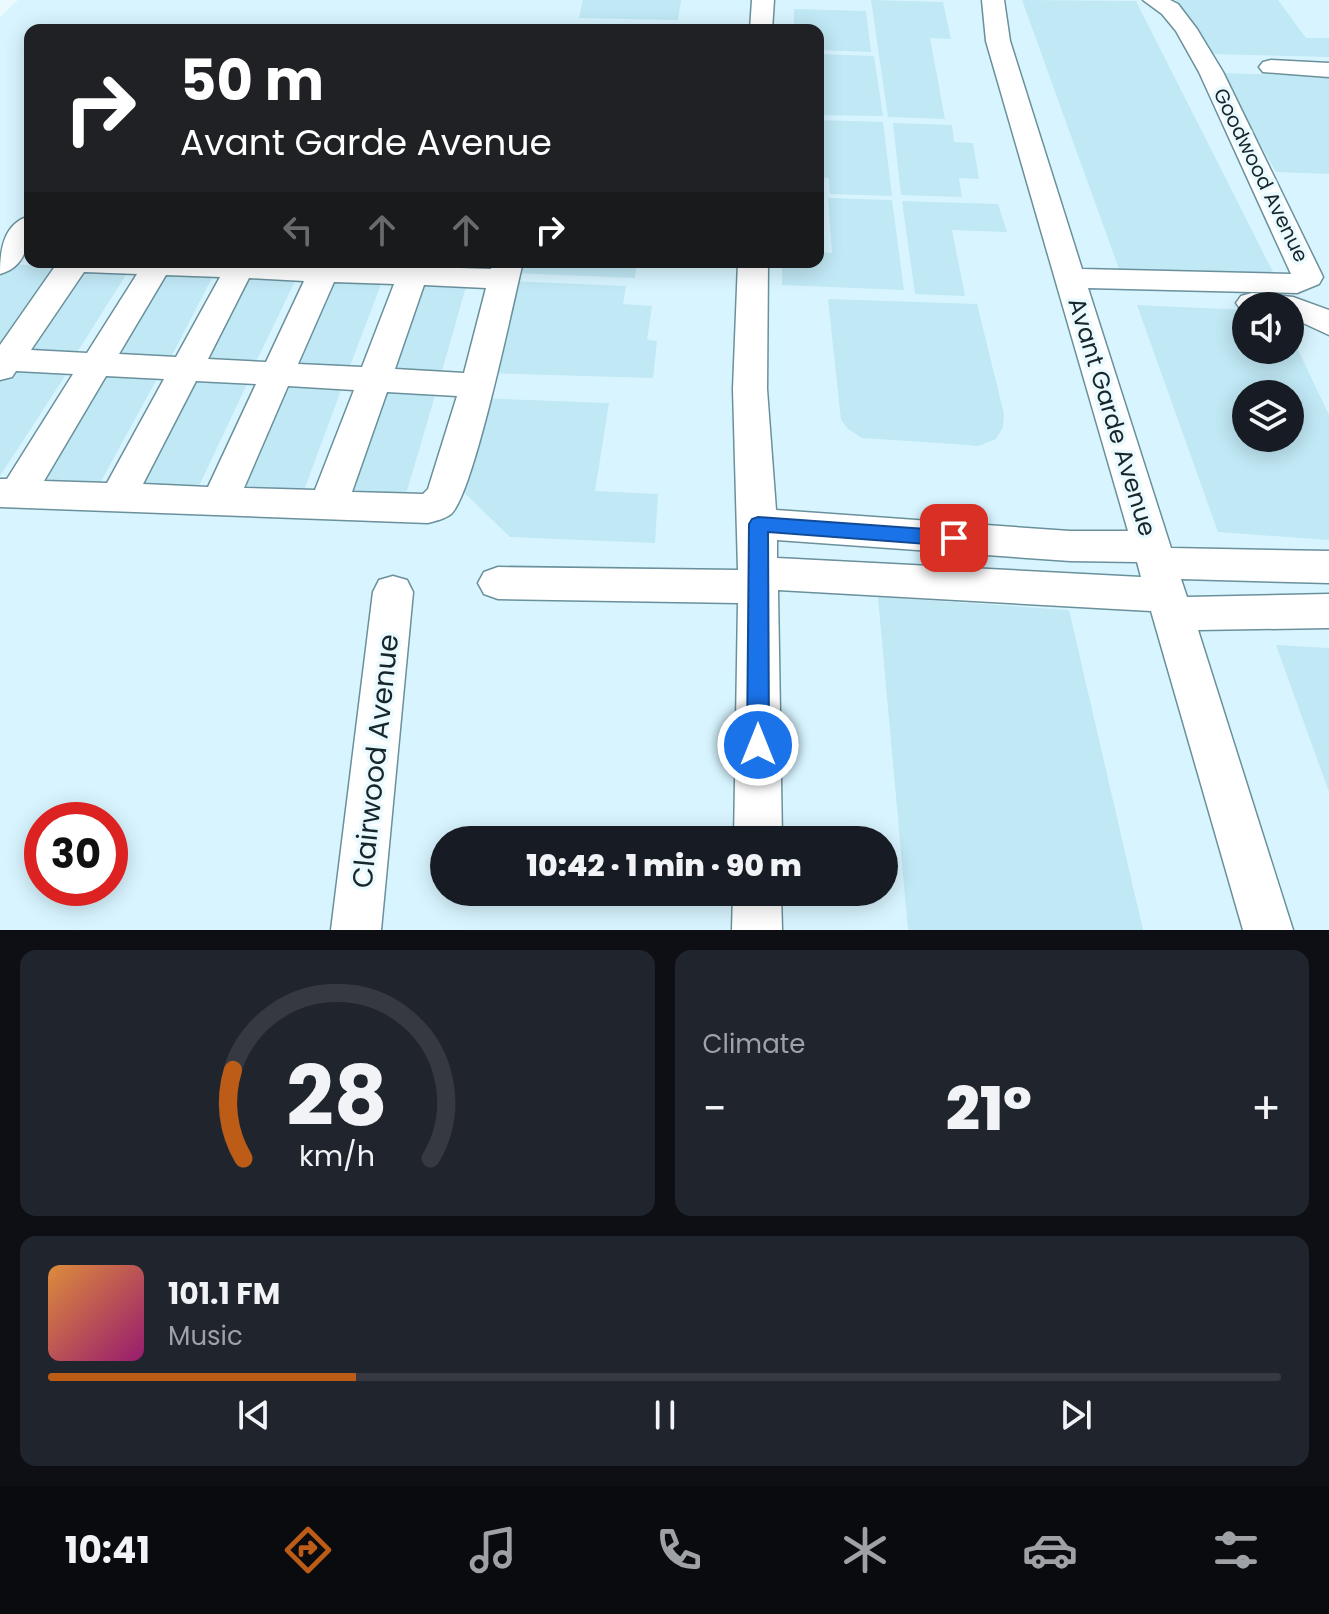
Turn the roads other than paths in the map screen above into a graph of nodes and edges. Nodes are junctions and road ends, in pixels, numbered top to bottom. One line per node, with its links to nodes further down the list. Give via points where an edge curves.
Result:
1 (763, 0): 4 (street)
2 (993, 0): 17 (street, Avant Garde Avenue, via 998,41)
3 (1154, 0): 17 (street, Goodwood Avenue, via 1170,9 1186,29 1211,72 1308,277 1274,284)
4 (761, 24)
5 (1271, 67): 6 (street)
6 (1329, 70)
7 (24, 237): 8 (street)
8 (11, 262)
9 (71, 268): 19 (street)
10 (156, 268): 20 (street)
11 (239, 268): 21 (street)
12 (326, 268): 22 (street)
13 (370, 268): 15 (street)
14 (753, 268): 29 (street, via 750,389)
15 (414, 269): 16 (street); 23 (street)
16 (506, 270): 24 (street)
17 (1074, 286): 18 (street, via 1279,304 1310,312); 32 (street, Avant Garde Avenue)
18 (1329, 325)
19 (2, 363): 20 (street)
20 (96, 365): 21 (street); 25 (street)
21 (186, 369): 22 (street); 26 (street)
22 (276, 375): 23 (street); 27 (street)
23 (374, 380): 24 (street); 28 (street)
24 (477, 385): 28 (street, via 439,503 428,509)
25 (9, 493): 26 (street)
26 (117, 498): 27 (street)
27 (219, 502): 28 (street)
28 (328, 506)
29 (758, 524): 31 (street); 32 (street, Avant Garde Avenue, via 1055,545)
30 (1329, 567): 32 (street)
31 (758, 580): 32 (street); 33 (street); 36 (street)
32 (1161, 580): 35 (street); 40 (street)
33 (498, 583)
34 (393, 592): 38 (street, Clairwood Avenue)
35 (1329, 611)
36 (758, 826)
37 (757, 906): 39 (street)
38 (356, 930)
39 (757, 930)
40 (1268, 930)

